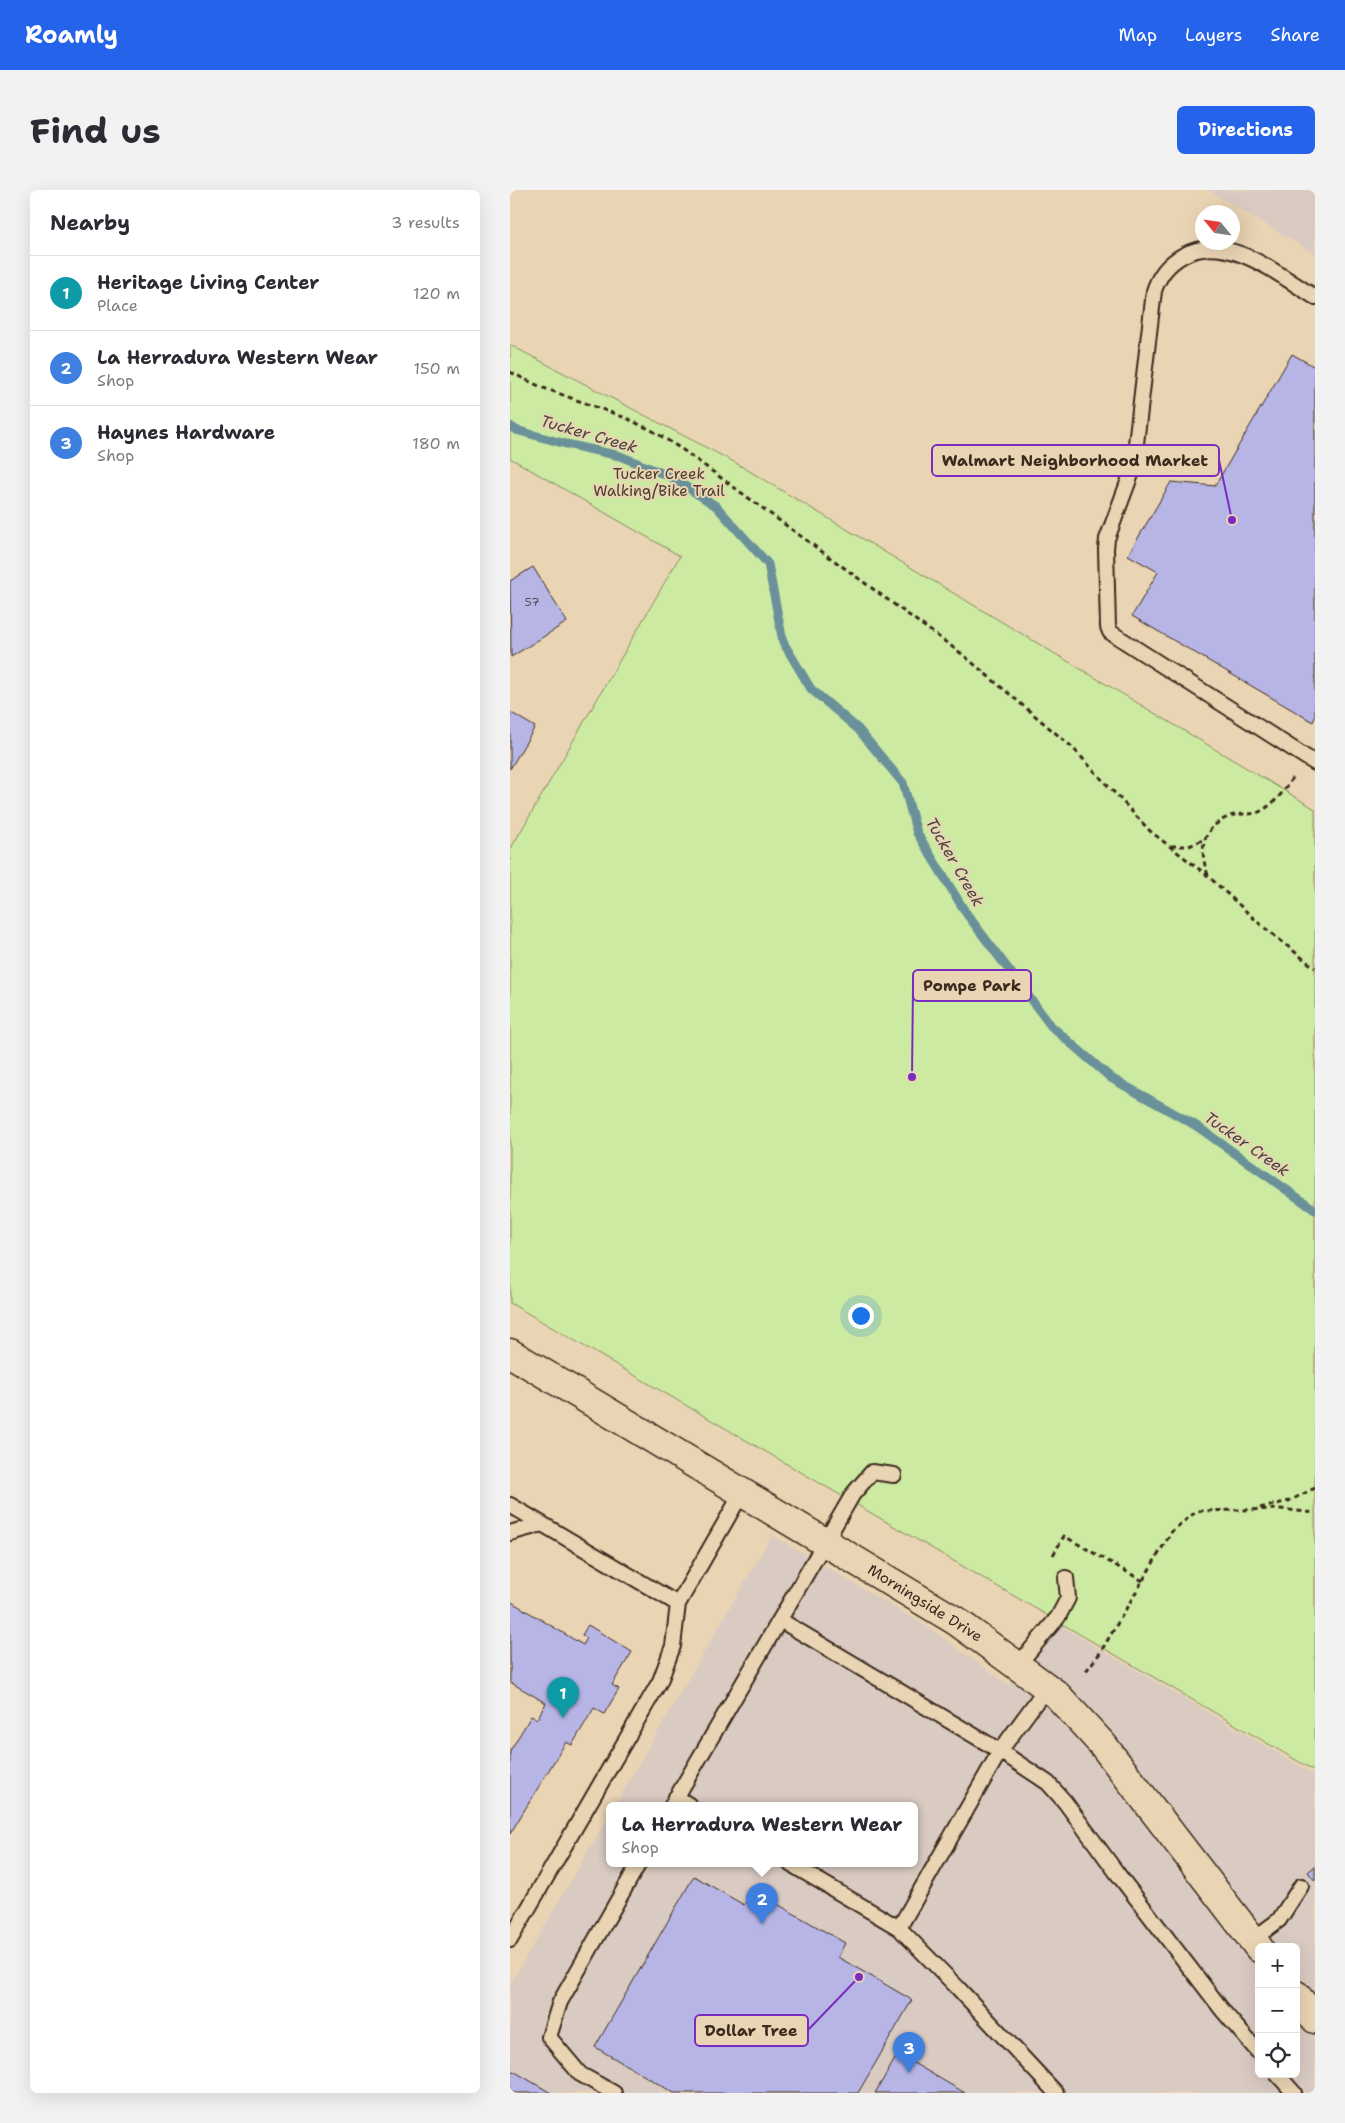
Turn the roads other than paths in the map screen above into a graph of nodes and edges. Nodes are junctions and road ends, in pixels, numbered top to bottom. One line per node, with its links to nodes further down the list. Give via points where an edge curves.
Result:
1 (1315, 297): 2 (lane, via 1242,253 1228,249 1199,249 1175,260 1164,270 1154,291 1133,469 1106,549 1110,632)
2 (1315, 763)
3 (510, 1353): 5 (street, Morningside Drive)
4 (894, 1475): 9 (lane, via 872,1472 853,1494)
5 (742, 1491): 9 (street, Morningside Drive); 11 (lane)
6 (510, 1505): 7 (lane)
7 (542, 1524): 8 (lane); 11 (lane)
8 (510, 1533)
9 (825, 1541): 12 (lane); 13 (street, Morningside Drive, via 956,1621)
10 (1066, 1578): 13 (lane, via 1068,1598 1058,1617)
11 (678, 1604): 21 (lane, via 673,1646 660,1681)
12 (780, 1620): 15 (lane); 16 (lane)
13 (1018, 1665): 14 (street, Morningside Drive)
14 (1047, 1687): 15 (lane); 23 (street, Morningside Drive, via 1103,1745)
15 (1000, 1751): 20 (lane); 26 (lane, via 1048,1783 1066,1802 1117,1874)
16 (674, 1801)
17 (637, 1867): 28 (lane, via 560,2002 549,2037 580,2074)
18 (796, 1867): 20 (lane)
19 (1301, 1886): 22 (lane, via 1279,1920)
20 (899, 1928): 29 (lane)
21 (510, 1940)
22 (1256, 1943)
23 (1255, 1944)
24 (1300, 2000): 25 (street)
25 (1315, 2019)
26 (1255, 2048)
27 (1281, 2078): 30 (lane)
28 (614, 2093)
29 (1056, 2093)
30 (1294, 2093)

